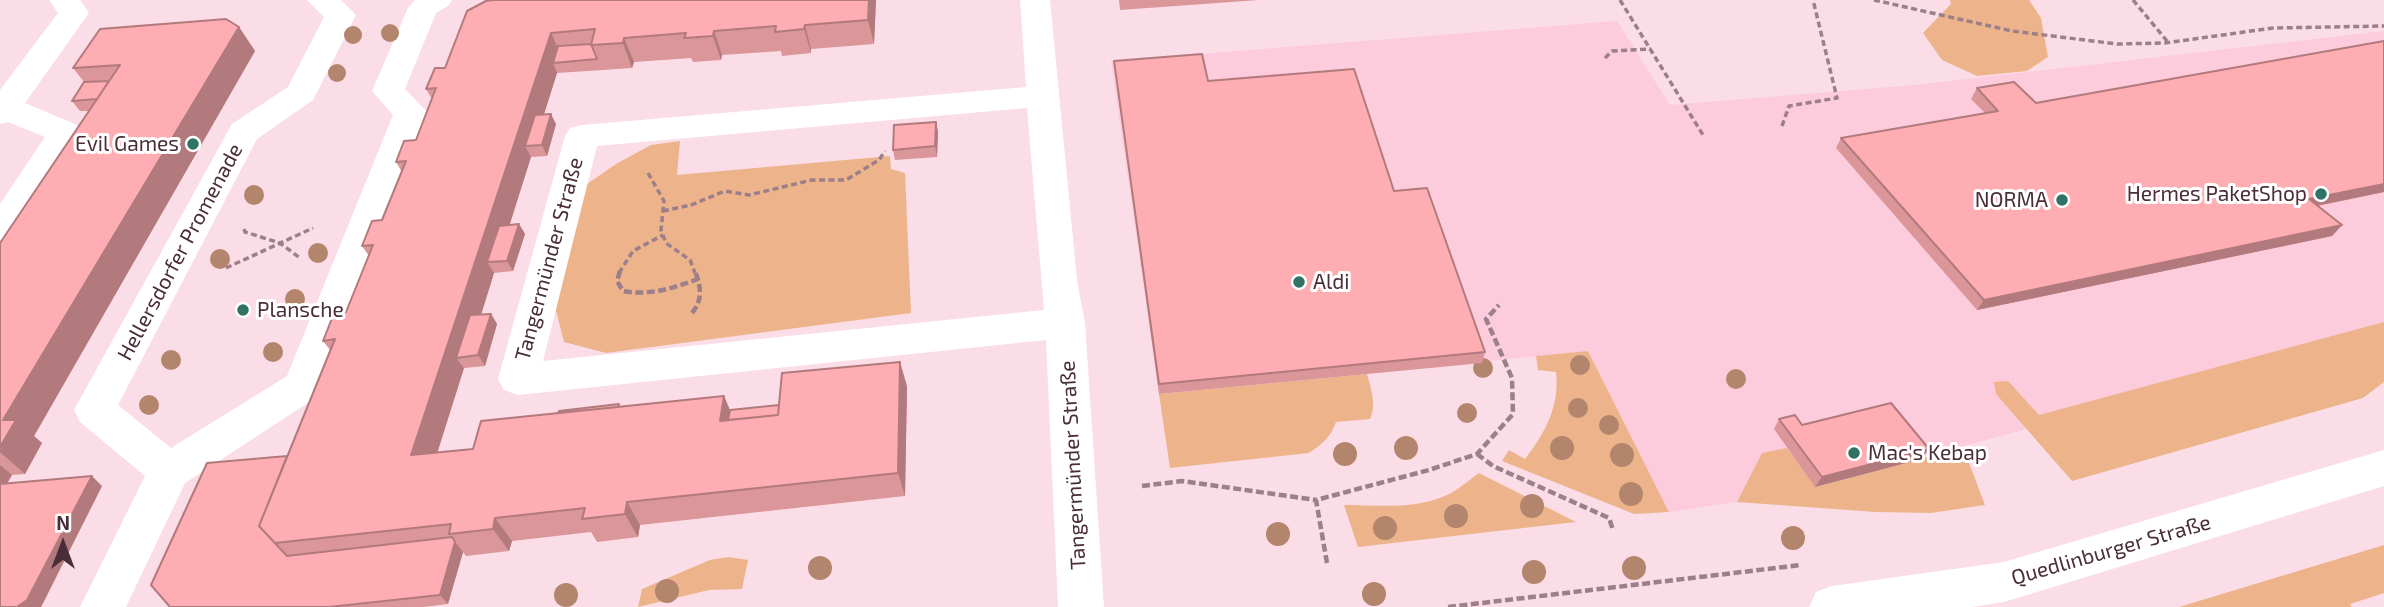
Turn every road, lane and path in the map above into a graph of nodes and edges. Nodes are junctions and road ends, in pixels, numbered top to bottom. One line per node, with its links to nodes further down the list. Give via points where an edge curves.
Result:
1 (64, 0): 14 (street, via 74,13)
2 (322, 0): 30 (street, Hellersdorfer Promenade, via 341,15 301,93 244,132 95,410)
3 (437, 0): 30 (street, via 423,8 388,91 411,113 303,386)
4 (1035, 0): 13 (street, Tangermünder Straße)
5 (1620, 0): 11 (path)
6 (1813, 0): 15 (path, via 1836,98 1789,106)
7 (1874, 0): 10 (path, via 1959,21 2079,40)
8 (2133, 0): 10 (path)
9 (2384, 26): 10 (path, via 2256,29)
10 (2167, 42)
11 (1651, 48): 12 (path, via 1612,51); 17 (path)
12 (1605, 58)
13 (1043, 96): 16 (street, Tangermünder Straße); 26 (street, Tangermünder Straße)
14 (2, 110): 20 (street, via 65,133)
15 (1782, 126)
16 (628, 132): 19 (path, via 626,150 649,174 664,201); 27 (street, Tangermünder Straße, via 582,136 518,379)
17 (1703, 135)
18 (879, 160): 19 (path, via 846,180 812,180 749,195 725,191)
19 (663, 211): 22 (path)
20 (0, 232)
21 (245, 232): 23 (path)
22 (663, 235): 24 (path, via 666,243 690,260); 24 (path, via 638,247 620,264 617,281 623,291 659,293)
23 (280, 243)
24 (698, 279): 27 (path, via 698,306 683,321 660,332)
25 (1499, 305): 28 (path, via 1486,318 1512,377 1513,414)
26 (1065, 323): 27 (street, Tangermünder Straße); 37 (street, Tangermünder Straße)
27 (653, 365)
28 (1477, 454): 32 (path); 33 (path, via 1493,466 1609,517)
29 (2384, 468): 39 (street, Quedlinburger Straße, via 2004,582)
30 (169, 471): 36 (street)
31 (1142, 486): 32 (path, via 1182,481)
32 (1316, 500): 34 (path)
33 (1613, 530)
34 (1327, 563)
35 (1813, 563): 38 (path)
36 (103, 607)
37 (1081, 607)
38 (1448, 607)
39 (1832, 607)

